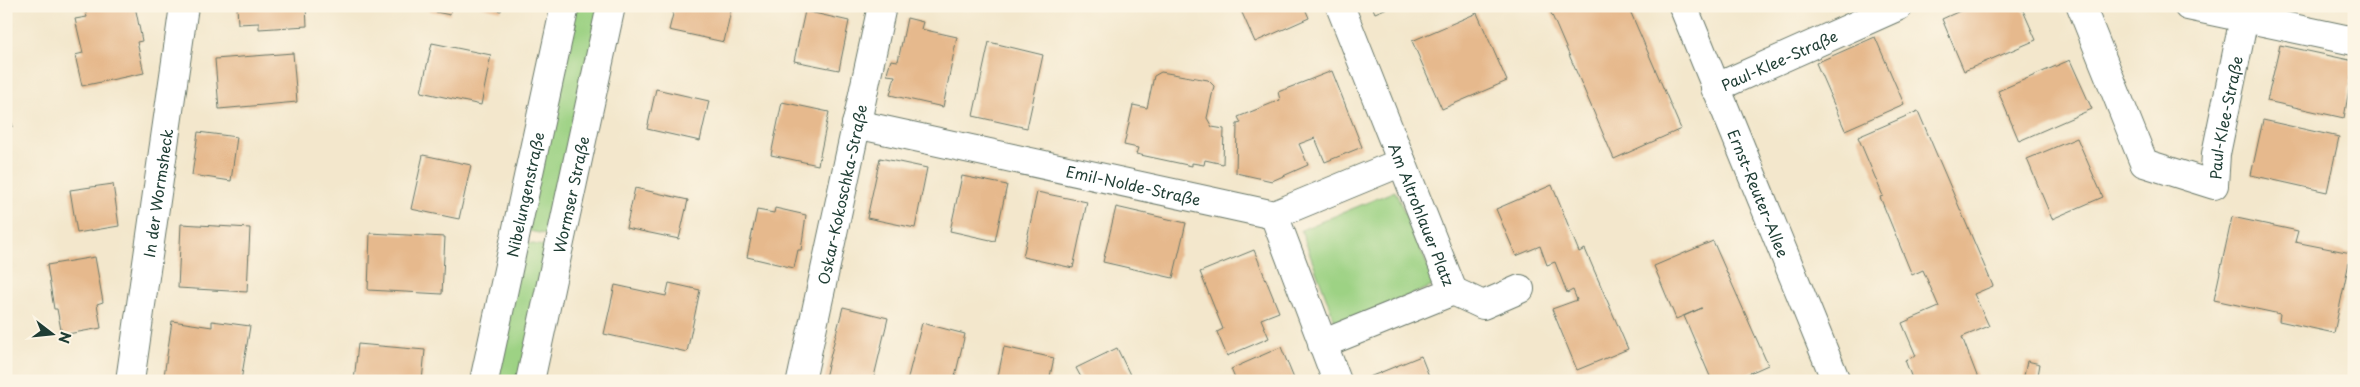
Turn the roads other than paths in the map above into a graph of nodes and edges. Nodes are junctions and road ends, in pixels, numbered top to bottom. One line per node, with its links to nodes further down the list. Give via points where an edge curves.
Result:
1 (184, 6): 19 (street, In der Wormsheck)
2 (565, 6): 20 (street, Nibelungenstraße)
3 (611, 6): 21 (street, Wormser Straße)
4 (882, 6): 13 (street, Oskar-Kokoschka-Straße)
5 (1340, 6): 14 (street, Am Altrohlauer Platz)
6 (1683, 6): 12 (street, Ernst-Reuter-Allee)
7 (1899, 6): 12 (street, Paul-Klee-Straße)
8 (2081, 6): 10 (street, Paul-Klee-Straße, via 2144,163 2214,185 2216,154)
9 (2188, 6): 10 (street)
10 (2244, 18): 11 (street)
11 (2354, 41)
12 (1715, 88): 24 (street, Ernst-Reuter-Allee)
13 (856, 124): 15 (street, Emil-Nolde-Straße); 22 (street, Oskar-Kokoschka-Straße)
14 (1402, 162): 15 (street); 17 (street, Am Altrohlauer Platz)
15 (1274, 215): 18 (street)
16 (1520, 289): 17 (street, via 1483,305)
17 (1453, 291): 18 (street, Am Altrohlauer Platz)
18 (1322, 344): 23 (street)
19 (130, 381)
20 (484, 381)
21 (530, 381)
22 (800, 381)
23 (1337, 381)
24 (1836, 381)

